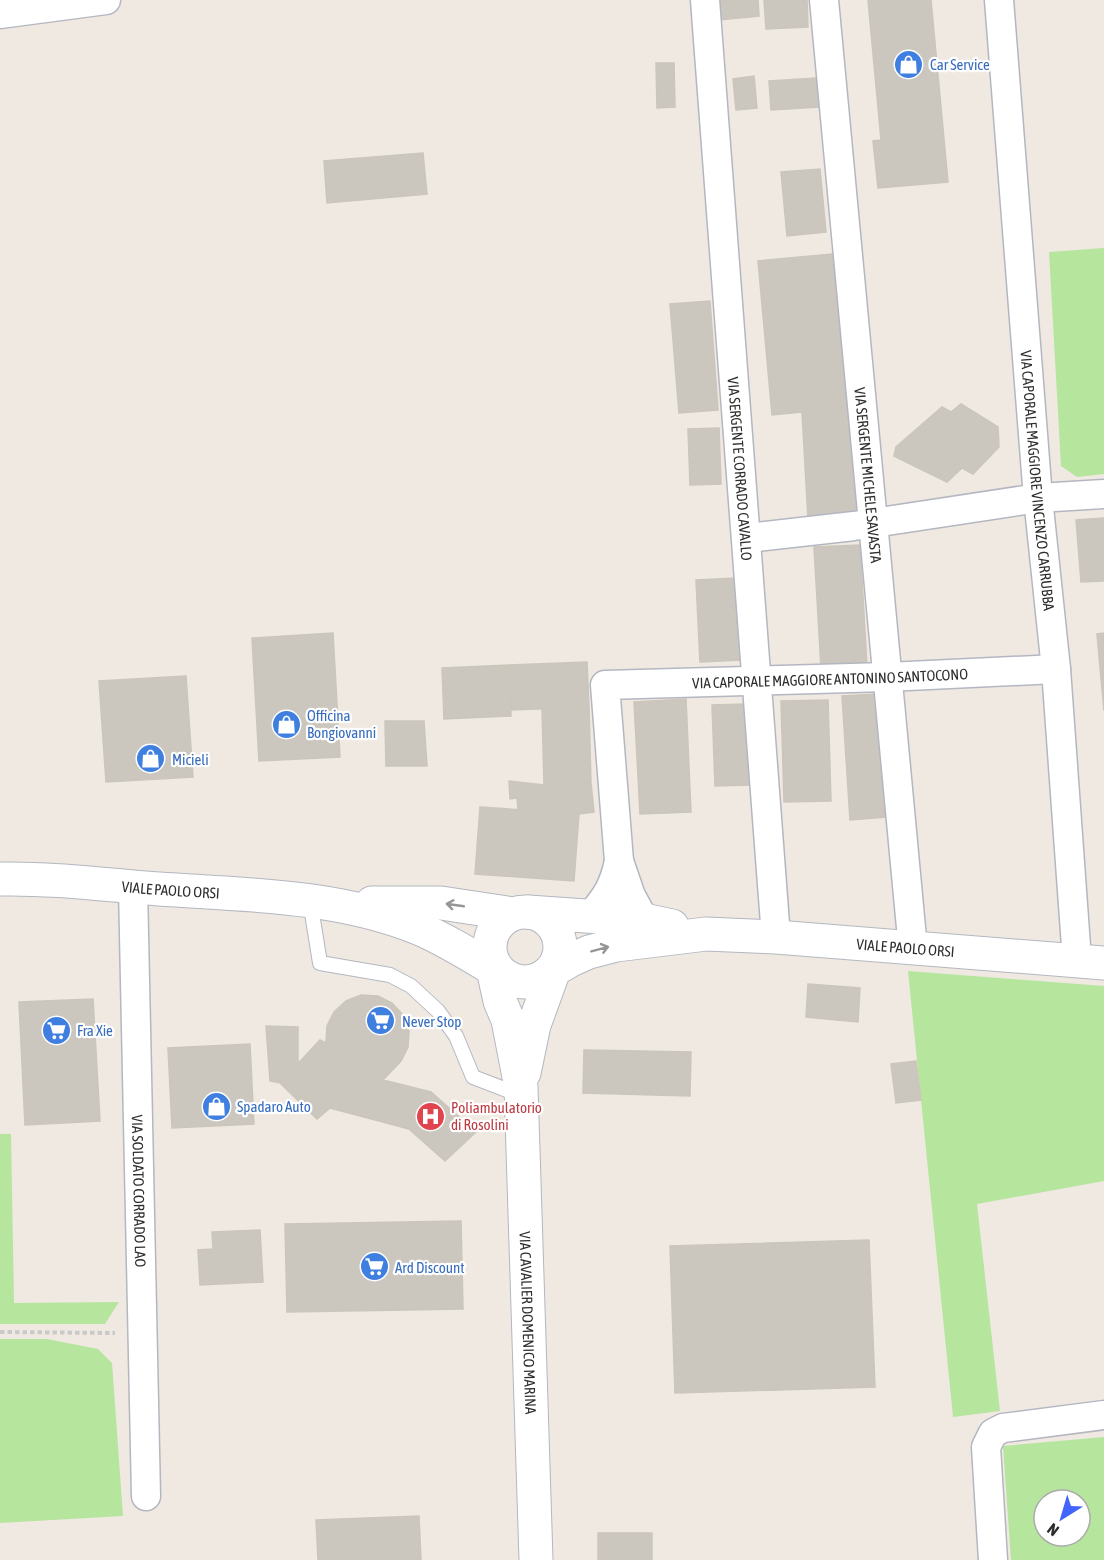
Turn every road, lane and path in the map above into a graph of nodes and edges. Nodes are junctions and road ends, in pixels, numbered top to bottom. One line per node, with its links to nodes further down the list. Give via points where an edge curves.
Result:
1 (106, 0): 5 (street)
2 (705, 0): 9 (street, VIA SERGENTE CORRADO CAVALLO)
3 (824, 0): 8 (street, VIA SERGENTE MICHELE SAVASTA)
4 (999, 0): 7 (street, VIA CAPORALE MAGGIORE VINCENZO CARRUBBA)
5 (0, 14)
6 (1104, 494): 7 (street)
7 (1038, 498): 8 (street); 10 (street, VIA CAPORALE MAGGIORE VINCENZO CARRUBBA)
8 (873, 523): 9 (street); 11 (street, VIA SERGENTE MICHELE SAVASTA)
9 (747, 538): 12 (street, VIA SERGENTE CORRADO CAVALLO)
10 (1056, 669): 11 (street, VIA CAPORALE MAGGIORE ANTONINO SANTOCONO); 23 (street, VIA CAPORALE MAGGIORE VINCENZO CARRUBBA)
11 (887, 677): 12 (street, VIA CAPORALE MAGGIORE ANTONINO SANTOCONO); 22 (street, VIA SERGENTE MICHELE SAVASTA)
12 (756, 679): 13 (street, VIA CAPORALE MAGGIORE ANTONINO SANTOCONO, via 605,685); 21 (street, VIA SERGENTE CORRADO CAVALLO)
13 (619, 861): 18 (street, via 606,898); 19 (street)
14 (4, 878): 15 (main road, VIALE PAOLO ORSI)
15 (133, 887): 16 (main road, VIALE PAOLO ORSI); 28 (street, VIA SOLDATO CORRADO LAO)
16 (320, 901): 17 (main road, one-way to 16, via 441,903); 25 (main road, via 420,929); 26 (lane, via 320,963 390,975 411,986 438,1011 456,1036 472,1077)
17 (521, 913): 18 (main road); 24 (main road, via 539,914 555,928 561,948); 25 (main road, via 502,919 490,939)
18 (590, 916): 19 (main road)
19 (644, 920): 20 (main road)
20 (706, 934): 21 (main road, VIALE PAOLO ORSI); 24 (main road, one-way to 20, via 616,945)
21 (776, 937): 22 (main road, VIALE PAOLO ORSI)
22 (913, 949): 23 (main road, VIALE PAOLO ORSI)
23 (1090, 962)
24 (554, 968): 25 (main road, via 538,980 527,982); 26 (main road, via 534,1025)
25 (497, 974): 26 (main road)
26 (521, 1091): 31 (main road, VIA CAVALIER DOMENICO MARINA)
27 (0, 1332): 28 (path)
28 (143, 1333): 30 (street, VIA SOLDATO CORRADO LAO)
29 (1104, 1415): 32 (street, via 1003,1428 993,1433 986,1447)
30 (146, 1496)
31 (536, 1560)
32 (993, 1560)

